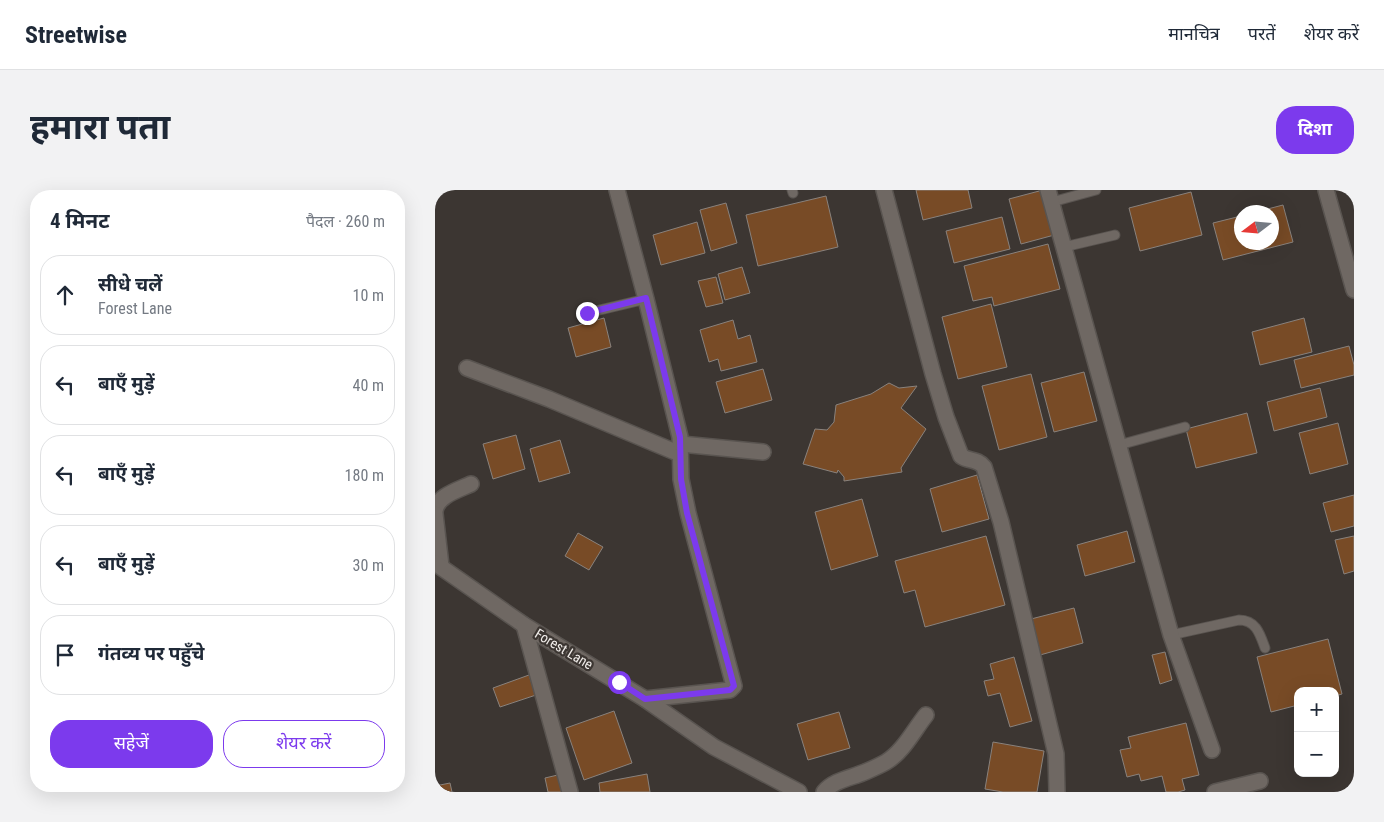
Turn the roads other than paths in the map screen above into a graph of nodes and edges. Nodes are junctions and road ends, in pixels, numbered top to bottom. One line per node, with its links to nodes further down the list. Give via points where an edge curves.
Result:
1 (617, 190): 9 (street)
2 (884, 190): 29 (street, via 946,417 961,456 978,461 984,467 1001,522 1056,754)
3 (1096, 190): 5 (lane)
4 (1326, 190): 8 (street)
5 (1050, 196): 7 (street)
6 (1115, 235): 7 (lane)
7 (1064, 247): 13 (street)
8 (1354, 290)
9 (646, 298): 10 (lane); 14 (street)
10 (587, 313)
11 (467, 368): 14 (street)
12 (1185, 427): 13 (lane)
13 (1119, 445): 20 (street)
14 (680, 449): 15 (street); 22 (street, via 687,513 734,686 730,690)
15 (763, 452)
16 (471, 484): 17 (street, via 445,497 436,506)
17 (435, 513): 18 (street)
18 (438, 565): 19 (street, Forest Lane)
19 (524, 625): 22 (street, Forest Lane); 26 (street)
20 (1171, 635): 21 (lane, via 1244,620 1257,628); 24 (street)
21 (1265, 648)
22 (645, 699): 27 (street, Forest Lane, via 714,747)
23 (926, 715): 28 (street, via 888,761 837,782)
24 (1212, 750)
25 (1260, 781): 30 (street)
26 (570, 792)
27 (799, 792)
28 (823, 792)
29 (1057, 792)
30 (1215, 792)

